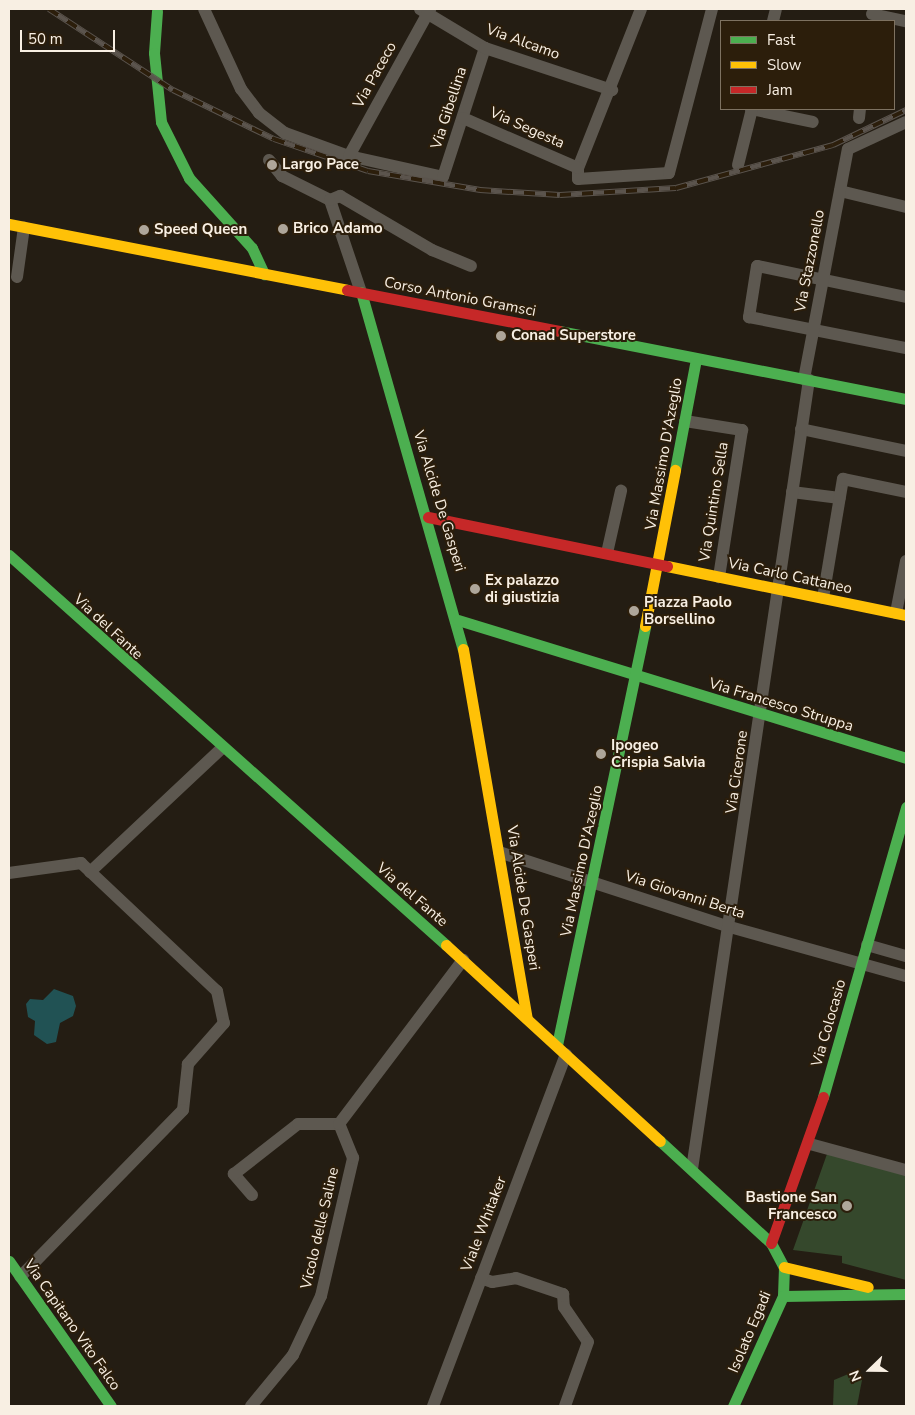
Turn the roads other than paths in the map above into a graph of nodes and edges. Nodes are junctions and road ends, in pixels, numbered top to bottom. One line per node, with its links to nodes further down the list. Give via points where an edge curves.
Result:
1 (204, 9): 15 (street, via 241,89 259,113 285,132)
2 (641, 9): 9 (street)
3 (712, 9): 18 (street, via 669,173)
4 (157, 10): 25 (street, via 157,106 170,140 189,178 252,248)
5 (426, 10): 8 (street, Via Alcamo); 15 (street, Via Paceco)
6 (872, 15): 7 (street)
7 (906, 21)
8 (486, 48): 9 (street, Via Alcamo); 12 (street, Via Gibellina)
9 (612, 90): 18 (street)
10 (751, 110): 17 (street)
11 (756, 110): 13 (street)
12 (463, 118): 15 (street, Via Gibellina, via 443,177); 18 (street, Via Segesta)
13 (813, 122)
14 (903, 126): 19 (street, Via Stazzonello, via 848,149)
15 (349, 156)
16 (269, 160): 20 (street, via 282,176)
17 (738, 165)
18 (578, 174)
19 (840, 190): 21 (street); 27 (street, Via Stazzonello)
20 (330, 200): 24 (street, via 340,196 432,250); 28 (street, Via Alcide De Gasperi)
21 (906, 207)
22 (9, 224): 23 (street, Corso Antonio Gramsci)
23 (24, 227): 25 (street, Corso Antonio Gramsci); 26 (street)
24 (471, 266)
25 (264, 274): 28 (street, Corso Antonio Gramsci)
26 (17, 277)
27 (823, 279): 29 (street); 30 (street, Via Stazzonello); 30 (street, via 757,266 749,317)
28 (360, 292): 32 (street, Corso Antonio Gramsci); 42 (street, Via Alcide De Gasperi)
29 (906, 297)
30 (813, 330): 31 (street); 33 (street, Via Stazzonello)
31 (906, 348)
32 (696, 358): 33 (street, Corso Antonio Gramsci); 35 (street, Via Massimo D'Azeglio)
33 (806, 379): 34 (street, Corso Antonio Gramsci); 36 (street, Via Cicerone)
34 (906, 399)
35 (685, 420): 45 (street, Via Massimo D'Azeglio); 47 (street, Via Quintino Sella, via 742,430)
36 (800, 429): 37 (street); 39 (street, Via Cicerone)
37 (906, 451)
38 (621, 490): 44 (street)
39 (792, 492): 41 (street); 48 (street, Via Cicerone)
40 (906, 492): 41 (street, via 843,479)
41 (840, 498): 49 (street)
42 (428, 516): 44 (street); 51 (street, Via Alcide De Gasperi)
43 (9, 555): 54 (street, Via del Fante)
44 (613, 555): 45 (street, Via Carlo Cattaneo)
45 (662, 562): 47 (street, Via Carlo Cattaneo); 52 (street, Via Massimo D'Azeglio)
46 (906, 568): 50 (street)
47 (719, 577): 48 (street, Via Carlo Cattaneo)
48 (778, 589): 49 (street, Via Carlo Cattaneo); 53 (street, Via Cicerone)
49 (823, 598): 50 (street, Via Carlo Cattaneo)
50 (901, 614)
51 (458, 620): 52 (street, Via Francesco Struppa); 57 (street, Via Alcide De Gasperi)
52 (639, 679): 53 (street, Via Francesco Struppa); 60 (street, Via Massimo D'Azeglio)
53 (761, 716): 55 (street, Via Francesco Struppa); 61 (street, Via Cicerone)
54 (222, 748): 58 (street); 64 (street, Via del Fante)
55 (906, 758)
56 (906, 807): 62 (street, Via Colocasio)
57 (500, 852): 60 (street, Via Giovanni Berta); 67 (street, Via Alcide De Gasperi)
58 (90, 872): 59 (street, via 81,863); 77 (street, via 217,990 224,1023 188,1064 183,1110)
59 (9, 873)
60 (594, 883): 61 (street, Via Giovanni Berta); 68 (street, Via Massimo D'Azeglio)
61 (730, 927): 65 (street, Via Giovanni Berta); 71 (street, Via Cicerone)
62 (867, 945): 63 (street); 65 (street, Via Colocasio)
63 (906, 956)
64 (463, 960): 67 (street, Via del Fante); 69 (street)
65 (862, 961): 66 (street, Via Giovanni Berta); 70 (street, Via Colocasio)
66 (906, 976)
67 (527, 1018): 68 (street, Via del Fante)
68 (561, 1050): 71 (street, Via del Fante); 78 (street, Viale Whitaker)
69 (339, 1124): 73 (street, via 298,1124 234,1174); 83 (street, Vicolo delle Saline, via 353,1158 322,1296 292,1356)
70 (810, 1144): 72 (street); 74 (street, Via Colocasio)
71 (692, 1169): 74 (street, Via del Fante)
72 (906, 1170)
73 (252, 1195)
74 (771, 1243): 76 (street, Via del Fante)
75 (9, 1261): 77 (street, Via Capitano Vito Falco)
76 (784, 1267): 79 (street); 81 (street, Isolato Egadi)
77 (20, 1277): 82 (street, Via Capitano Vito Falco)
78 (481, 1278): 84 (street, Viale Whitaker); 85 (street, via 492,1282 516,1278 563,1294 564,1307 588,1342)
79 (884, 1292): 80 (street); 81 (street)
80 (906, 1294)
81 (783, 1296): 86 (street, Isolato Egadi)
82 (111, 1406)
83 (252, 1406)
84 (433, 1406)
85 (564, 1406)
86 (734, 1406)

